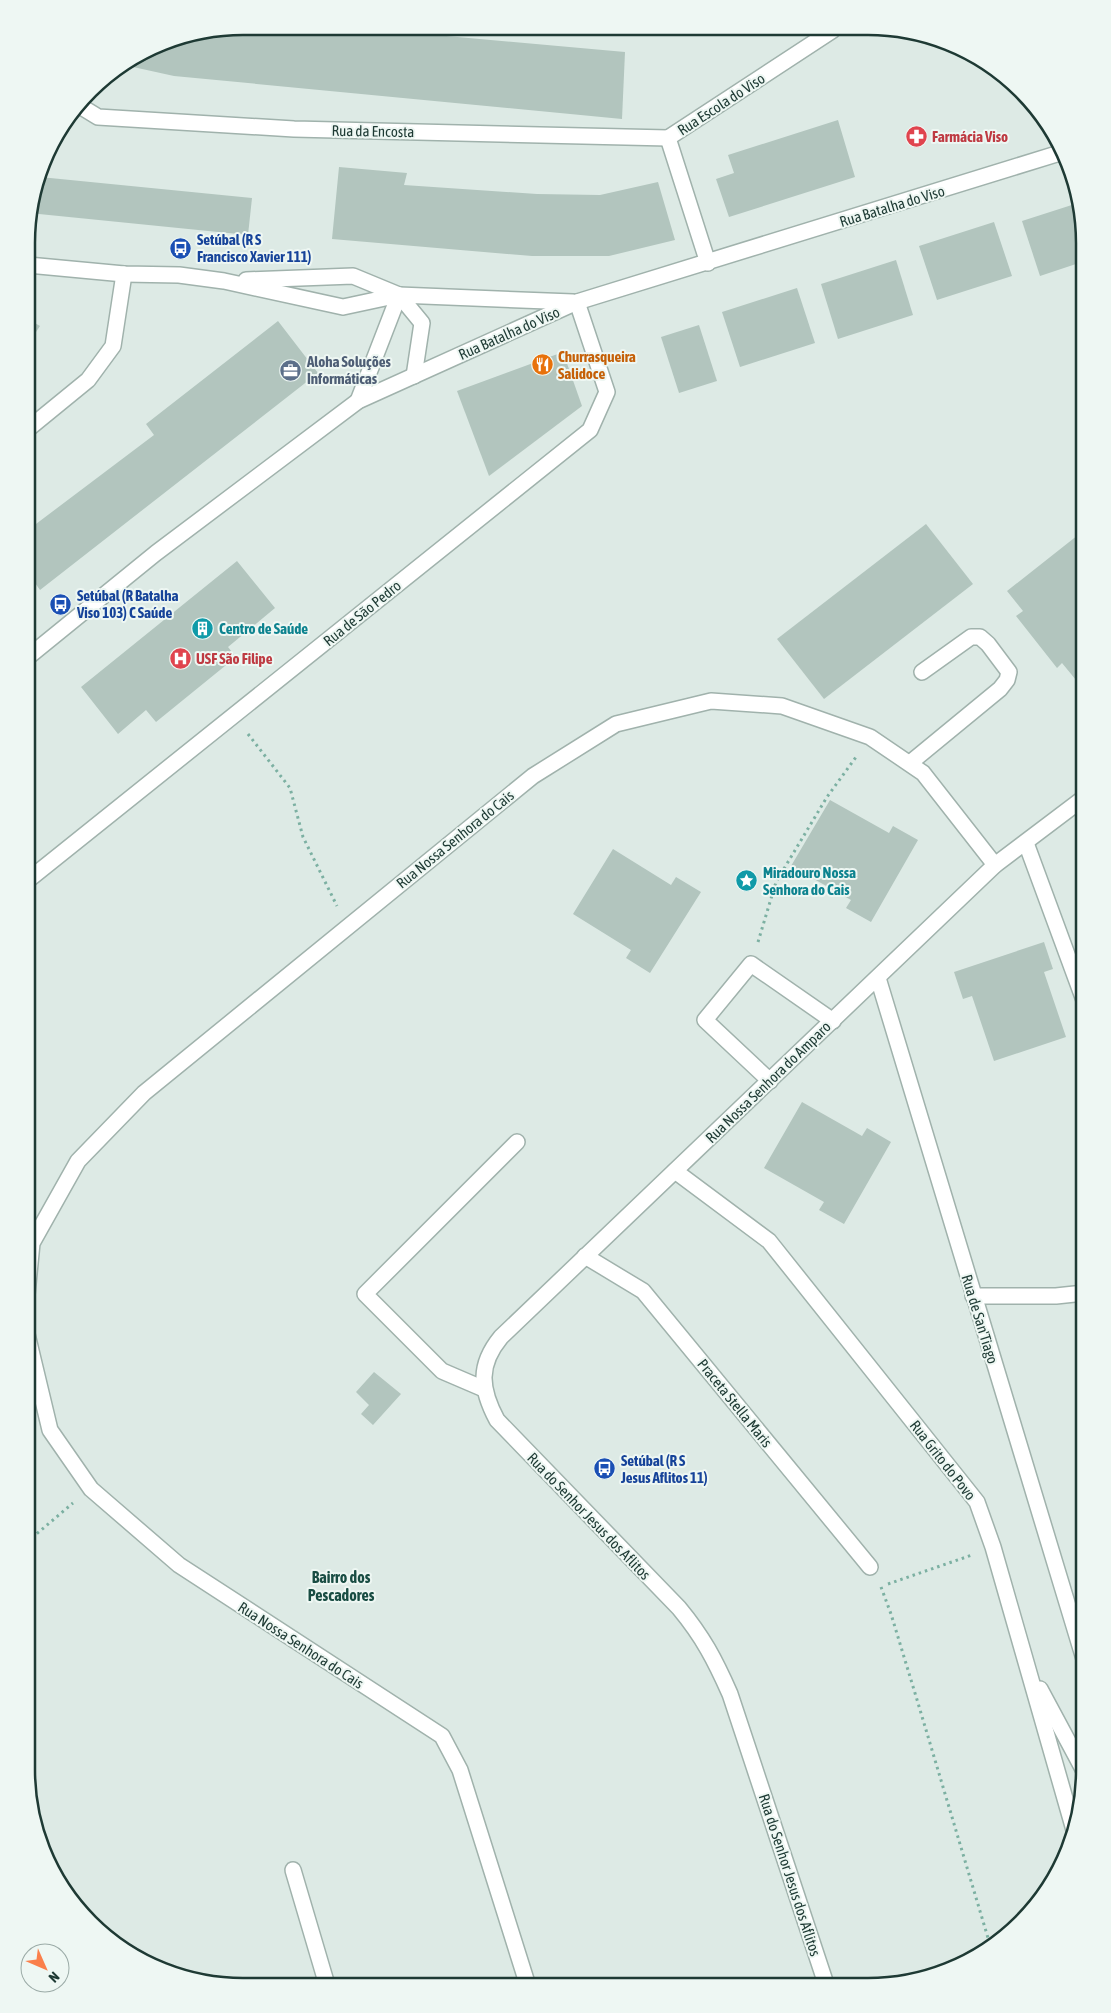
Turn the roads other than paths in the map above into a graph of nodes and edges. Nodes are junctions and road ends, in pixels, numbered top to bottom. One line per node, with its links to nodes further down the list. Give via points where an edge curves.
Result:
1 (825, 35): 3 (street, Rua Escola do Viso)
2 (85, 109): 3 (street, Rua da Encosta, via 98,116 284,128)
3 (668, 138): 5 (street, Rua Escola do Viso)
4 (1056, 154): 5 (street, Rua Batalha do Viso)
5 (708, 263): 10 (street, Rua Batalha do Viso)
6 (35, 266): 7 (street)
7 (124, 274): 8 (street); 13 (street, via 113,346 88,380)
8 (224, 280): 9 (street, via 353,276); 9 (street, via 343,307)
9 (399, 295): 10 (street); 11 (street, via 422,323); 12 (street)
10 (578, 302): 11 (street, Rua Batalha do Viso); 20 (street, Rua de São Pedro, via 607,392 590,430)
11 (414, 376): 12 (street, Rua Batalha do Viso)
12 (358, 401): 14 (street, Rua Batalha do Viso, via 156,554)
13 (35, 423)
14 (35, 651)
15 (922, 672): 16 (street, via 971,637 980,636 1009,672 1000,689)
16 (910, 763): 19 (street, Rua Nossa Senhora do Cais, via 923,773); 27 (street, Rua Nossa Senhora do Cais, via 870,737 782,706 711,701 616,724 533,776 144,1093 78,1162)
17 (1076, 804): 18 (street, Rua Nossa Senhora do Amparo)
18 (1026, 843): 19 (street, Rua Nossa Senhora do Amparo); 22 (street)
19 (996, 865): 21 (street, Rua Nossa Senhora do Amparo)
20 (35, 876)
21 (878, 978): 23 (street, Rua Nossa Senhora do Amparo); 29 (street, Rua de San'Tiago)
22 (1076, 982)
23 (833, 1021): 24 (street, Rua Nossa Senhora do Amparo); 24 (street, via 751,964 705,1020)
24 (770, 1081): 26 (street, Rua Nossa Senhora do Amparo)
25 (517, 1142): 32 (street, via 365,1294 442,1372)
26 (675, 1171): 28 (street, Rua Nossa Senhora do Amparo); 35 (street, Rua Grito do Povo, via 769,1241 977,1502)
27 (35, 1238)
28 (585, 1256): 32 (street, Rua Nossa Senhora do Amparo, via 491,1349 486,1363); 33 (street, Praceta Stella Maris, via 643,1291)
29 (973, 1296): 30 (street); 34 (street, Rua de San'Tiago)
30 (1076, 1296)
31 (35, 1367): 40 (street, Rua Nossa Senhora do Cais, via 50,1430 91,1489 179,1565 442,1736 460,1770)
32 (484, 1389): 41 (street, Rua do Senhor Jesus dos Aflitos, via 497,1420 679,1608 701,1635 730,1694)
33 (870, 1567)
34 (1076, 1633)
35 (1026, 1664): 36 (street); 37 (street, Rua Grito do Povo)
36 (1076, 1755)
37 (1070, 1818)
38 (293, 1870): 39 (street)
39 (325, 1978)
40 (525, 1978)
41 (824, 1978)

